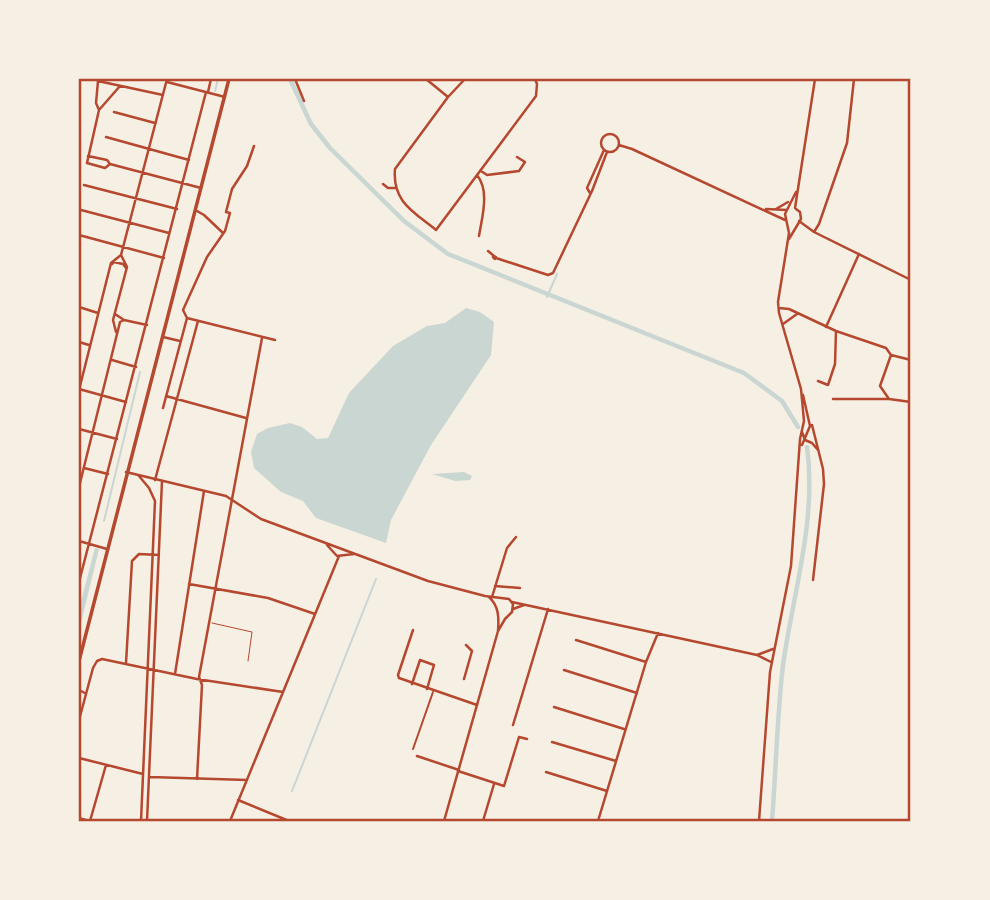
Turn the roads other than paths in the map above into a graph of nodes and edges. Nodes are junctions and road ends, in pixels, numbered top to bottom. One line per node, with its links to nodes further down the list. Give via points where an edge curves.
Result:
1 (211, 79): 12 (street)
2 (229, 79): 14 (main road)
3 (295, 79): 16 (street)
4 (426, 79): 15 (street)
5 (465, 79): 15 (street)
6 (535, 79): 29 (street, via 536,96)
7 (815, 79): 37 (street)
8 (853, 79): 51 (street, via 847,143)
9 (99, 80): 11 (street); 17 (street)
10 (167, 80): 12 (street); 13 (street)
11 (120, 86): 13 (street); 17 (street)
12 (207, 93): 14 (street); 27 (street)
13 (163, 95): 19 (street)
14 (225, 97): 35 (main road)
15 (447, 97): 36 (street, via 395,169)
16 (304, 101)
17 (99, 110): 25 (street)
18 (114, 112): 19 (street)
19 (156, 124): 23 (street)
20 (106, 137): 23 (street)
21 (619, 145): 24 (street); 24 (street, via 615,136 607,135 601,142); 41 (street)
22 (254, 146): 52 (street, via 232,189)
23 (149, 149): 27 (street); 30 (street)
24 (606, 151): 38 (street); 38 (street, via 587,188)
25 (88, 156): 28 (street); 28 (street, via 86,163 105,168)
26 (517, 157): 29 (street, via 525,162 519,171 487,175)
27 (189, 160): 32 (street)
28 (110, 164): 30 (street)
29 (480, 170): 31 (street)
30 (143, 173): 32 (street); 39 (street)
31 (477, 175): 36 (street, via 436,230 402,202); 55 (street, via 484,198)
32 (183, 184): 35 (street); 43 (street)
33 (383, 184): 36 (street)
34 (84, 185): 39 (street)
35 (201, 188): 45 (main road)
36 (396, 188)
37 (796, 192): 40 (street); 42 (street)
38 (590, 193): 58 (street, via 553,273)
39 (136, 199): 43 (street); 50 (street)
40 (791, 200): 46 (street); 47 (street)
41 (760, 208): 46 (street); 48 (street)
42 (795, 208): 47 (street); 49 (street, via 801,215)
43 (177, 209): 53 (street)
44 (81, 210): 50 (street)
45 (195, 210): 52 (street); 78 (main road)
46 (774, 210): 47 (street)
47 (787, 210): 48 (street)
48 (787, 222): 49 (street); 56 (street)
49 (798, 222): 51 (street); 56 (street)
50 (130, 223): 53 (street); 57 (street)
51 (814, 232): 59 (street)
52 (223, 233): 70 (street, via 189,294 183,310)
53 (171, 234): 61 (street)
54 (79, 235): 57 (street)
55 (479, 236)
56 (788, 242): 66 (street)
57 (123, 248): 60 (street); 61 (street)
58 (488, 251)
59 (859, 254): 64 (street); 75 (street)
60 (121, 255): 62 (street); 63 (street)
61 (164, 258): 73 (street)
62 (111, 265): 63 (street, via 124,264); 68 (street)
63 (126, 271): 67 (street)
64 (911, 280)
65 (79, 307): 68 (street)
66 (779, 308): 69 (street); 74 (street)
67 (115, 312): 71 (street); 77 (street)
68 (98, 313): 83 (street)
69 (797, 314): 74 (street); 75 (street)
70 (187, 318): 72 (street); 81 (street)
71 (124, 320): 73 (street); 77 (street)
72 (198, 321): 79 (street); 94 (street)
73 (147, 325): 87 (street)
74 (782, 325): 90 (street)
75 (826, 327): 76 (street)
76 (836, 331): 84 (street, via 886,348); 89 (street, via 835,364 828,385)
77 (117, 336): 85 (street)
78 (162, 336): 81 (street); 111 (main road)
79 (262, 338): 80 (street); 100 (street)
80 (275, 340)
81 (180, 341): 93 (street)
82 (79, 342): 83 (street)
83 (89, 345): 88 (street)
84 (891, 355): 86 (street); 96 (street, via 880,386)
85 (111, 359): 87 (street); 92 (street)
86 (911, 360)
87 (136, 366): 97 (street)
88 (81, 375): 91 (street)
89 (818, 381)
90 (801, 389): 101 (street); 104 (street)
91 (79, 390): 92 (street)
92 (102, 396): 97 (street); 105 (street)
93 (166, 396): 94 (street); 99 (street)
94 (177, 399): 100 (street); 114 (street)
95 (833, 399): 96 (street)
96 (889, 399): 98 (street)
97 (127, 402): 106 (street)
98 (911, 402)
99 (163, 408)
100 (246, 418): 118 (street)
101 (810, 419): 103 (street); 109 (street)
102 (79, 429): 105 (street)
103 (809, 431): 104 (street); 107 (street)
104 (802, 432): 107 (street); 108 (street)
105 (93, 433): 106 (street); 110 (street)
106 (117, 439): 112 (street)
107 (805, 440): 108 (street); 109 (street)
108 (800, 448): 154 (street, via 791,566)
109 (818, 450): 129 (street, via 824,484)
110 (84, 468): 112 (street); 115 (street)
111 (126, 472): 113 (street); 124 (main road)
112 (108, 474): 122 (street)
113 (139, 475): 114 (street); 117 (street)
114 (158, 481): 116 (street); 117 (street, via 151,484); 127 (street)
115 (79, 487)
116 (204, 491): 118 (street); 131 (street)
117 (153, 495): 125 (street)
118 (231, 499): 121 (street, via 258,517); 133 (street)
119 (516, 537): 132 (street, via 507,548)
120 (79, 541): 122 (street)
121 (325, 543): 123 (street); 128 (street)
122 (89, 544): 124 (street); 130 (street)
123 (340, 548): 126 (street); 128 (street, via 336,549); 128 (street, via 343,552)
124 (107, 550): 156 (main road)
125 (152, 554): 127 (street); 160 (street, via 138,554 133,560); 161 (street)
126 (355, 554): 128 (street); 135 (street, via 428,581)
127 (159, 555): 162 (street)
128 (338, 555): 144 (street)
129 (813, 580)
130 (79, 582)
131 (189, 584): 133 (street); 164 (street)
132 (494, 586): 134 (street); 136 (street)
133 (215, 588): 144 (street, via 289,603); 146 (street)
134 (520, 588)
135 (487, 596): 136 (street); 140 (street)
136 (492, 597): 137 (street)
137 (500, 599): 138 (street); 140 (street)
138 (512, 602): 139 (street); 141 (street)
139 (527, 604): 141 (street); 142 (street)
140 (496, 606): 143 (street)
141 (513, 609): 145 (street)
142 (548, 609): 149 (street); 179 (street)
143 (498, 613): 145 (street); 148 (street)
144 (315, 614): 171 (street)
145 (508, 615): 148 (street)
146 (210, 623): 157 (lane, via 252,632); 165 (street)
147 (413, 630): 167 (street, via 398,675)
148 (498, 631): 176 (street)
149 (649, 631): 150 (street); 152 (street)
150 (658, 633): 152 (street); 155 (street)
151 (576, 640): 158 (street)
152 (653, 642): 158 (street)
153 (466, 645): 166 (street, via 472,651)
154 (773, 649): 155 (street); 159 (street)
155 (757, 655): 159 (street)
156 (79, 661)
157 (248, 661)
158 (646, 662): 173 (street)
159 (771, 662): 206 (street)
160 (126, 663): 161 (street); 172 (street, via 97,661)
161 (147, 668): 162 (street); 190 (street)
162 (154, 670): 164 (street); 191 (street)
163 (564, 670): 173 (street)
164 (175, 674): 165 (street)
165 (199, 677): 171 (street); 192 (street)
166 (464, 678)
167 (412, 684): 168 (street); 168 (street, via 420,660 434,665)
168 (427, 689): 170 (street)
169 (79, 690): 172 (street)
170 (433, 691): 176 (street); 183 (street)
171 (283, 692): 193 (street)
172 (85, 693): 175 (street)
173 (637, 693): 180 (street)
174 (79, 698): 175 (street)
175 (84, 699): 178 (street)
176 (477, 705): 188 (street)
177 (554, 706): 180 (street)
178 (79, 720)
179 (513, 725)
180 (625, 729): 186 (street)
181 (527, 739): 194 (street, via 519,737 504,786)
182 (551, 742): 186 (street)
183 (413, 749)
184 (417, 756): 188 (street)
185 (79, 758): 187 (street)
186 (616, 761): 195 (street)
187 (106, 765): 190 (street); 198 (street)
188 (458, 770): 194 (street); 203 (street)
189 (546, 772): 195 (street)
190 (143, 774): 199 (street)
191 (149, 777): 192 (street); 200 (street)
192 (197, 779): 193 (street)
193 (247, 780): 196 (street)
194 (495, 783): 204 (street)
195 (607, 791): 205 (street)
196 (238, 800): 201 (street); 202 (street)
197 (79, 818): 198 (street)
198 (90, 821)
199 (141, 821)
200 (147, 821)
201 (230, 821)
202 (289, 821)
203 (444, 821)
204 (483, 821)
205 (598, 821)
206 (759, 821)

